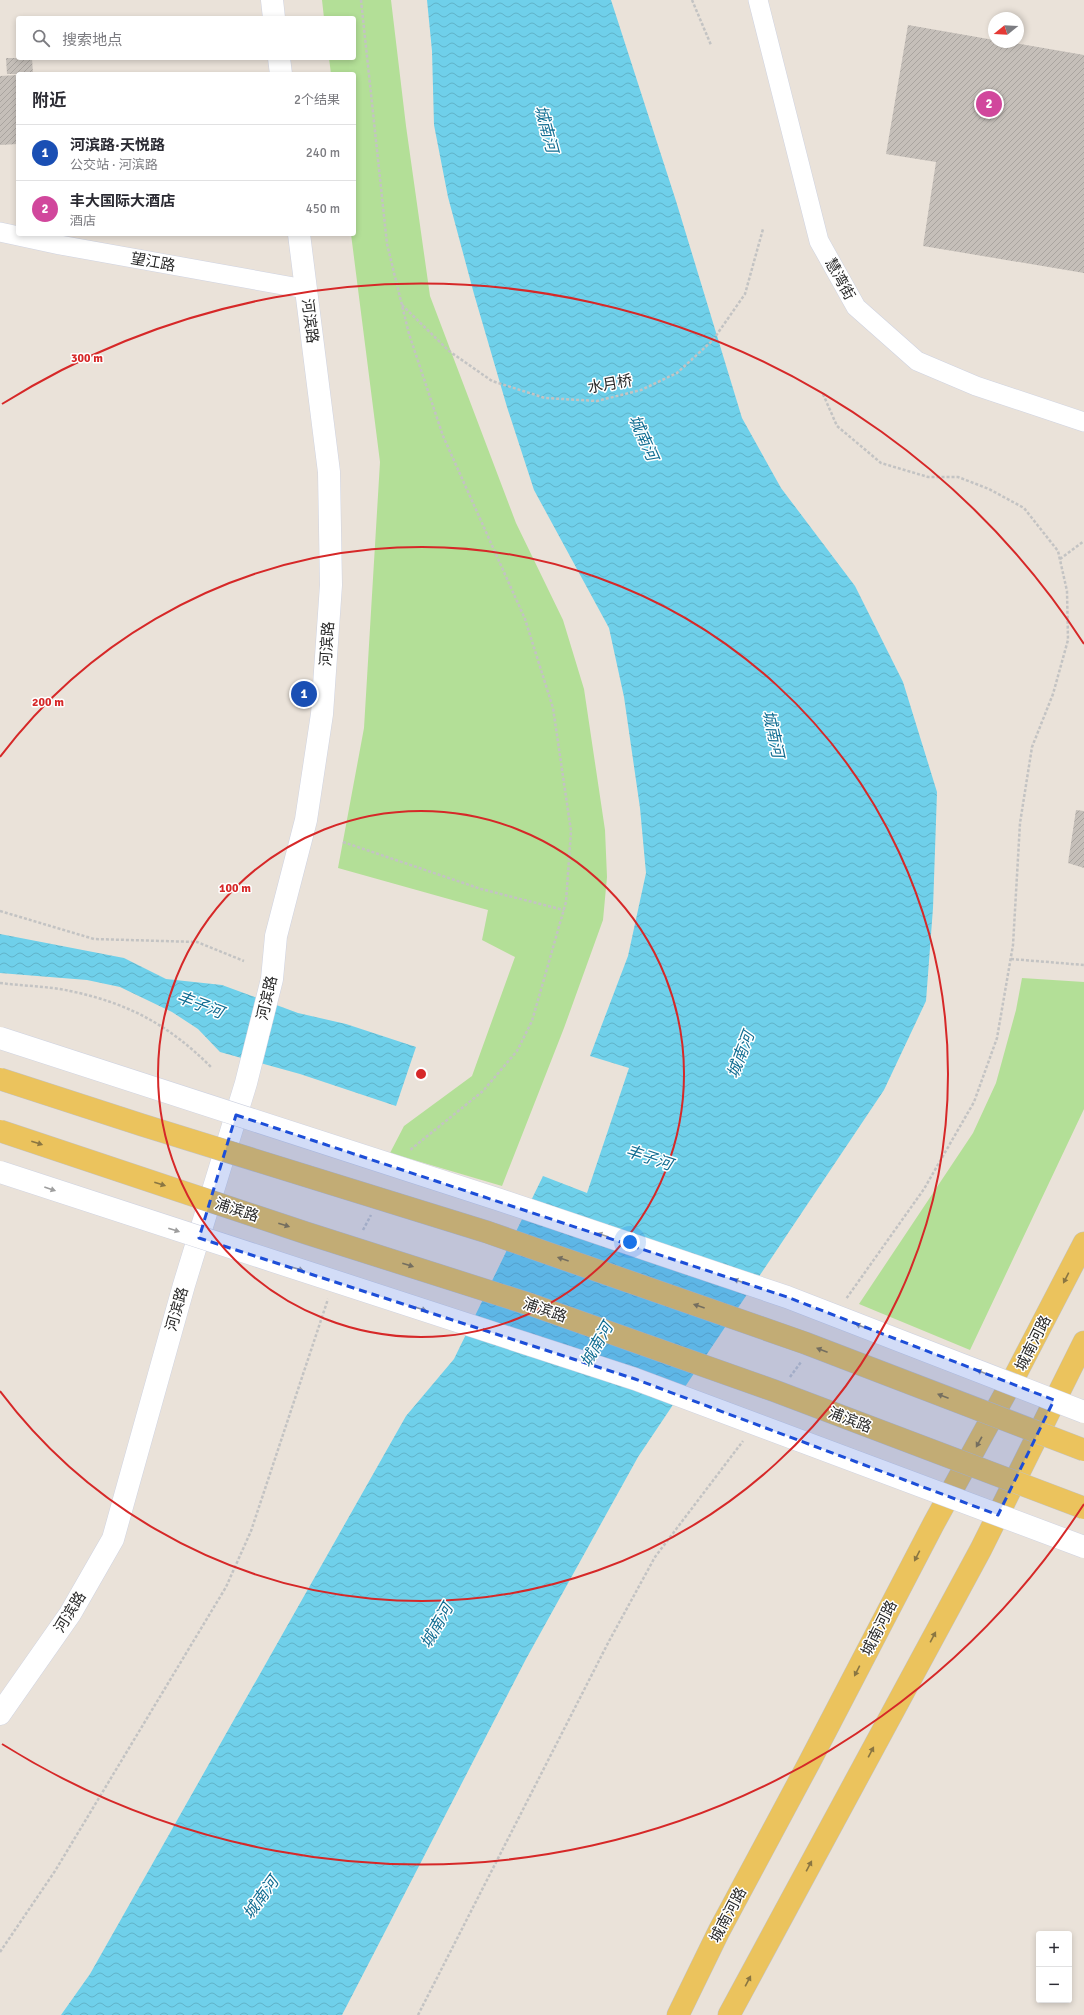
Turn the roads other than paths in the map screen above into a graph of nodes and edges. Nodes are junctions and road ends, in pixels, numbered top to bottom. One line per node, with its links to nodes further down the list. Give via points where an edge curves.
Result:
1 (272, 0): 3 (street)
2 (758, 0): 11 (street, 慧湾街, via 819,241 856,307 917,361 976,386)
3 (274, 16)
4 (279, 60): 5 (street)
5 (281, 72)
6 (0, 232): 7 (street, 望江路)
7 (16, 235)
8 (18, 236): 10 (street, 望江路)
9 (299, 236): 10 (street, 河滨路)
10 (306, 289): 22 (street, 河滨路, via 329,472 331,584 322,714 306,820 276,936 272,980 246,1083 184,1285 113,1538 70,1614)
11 (1084, 422)
12 (0, 1038): 18 (street, one-way to 12, bridge, via 787,1297 493,1198)
13 (0, 1079): 19 (main road, one-way to 13, bridge, via 805,1343 487,1232)
14 (0, 1131): 20 (main road, 浦滨路, one-way to 20, bridge, via 532,1305 775,1391)
15 (0, 1172): 21 (street, one-way to 21, bridge, via 635,1379)
16 (1084, 1243): 23 (main road, 城南河路, one-way to 23, via 1018,1372 934,1523 719,1931)
17 (1084, 1342): 24 (main road, one-way to 17, via 981,1549)
18 (1084, 1412)
19 (1084, 1450)
20 (1084, 1508)
21 (1084, 1548)
22 (0, 1714)
23 (678, 2015)
24 (729, 2015)

